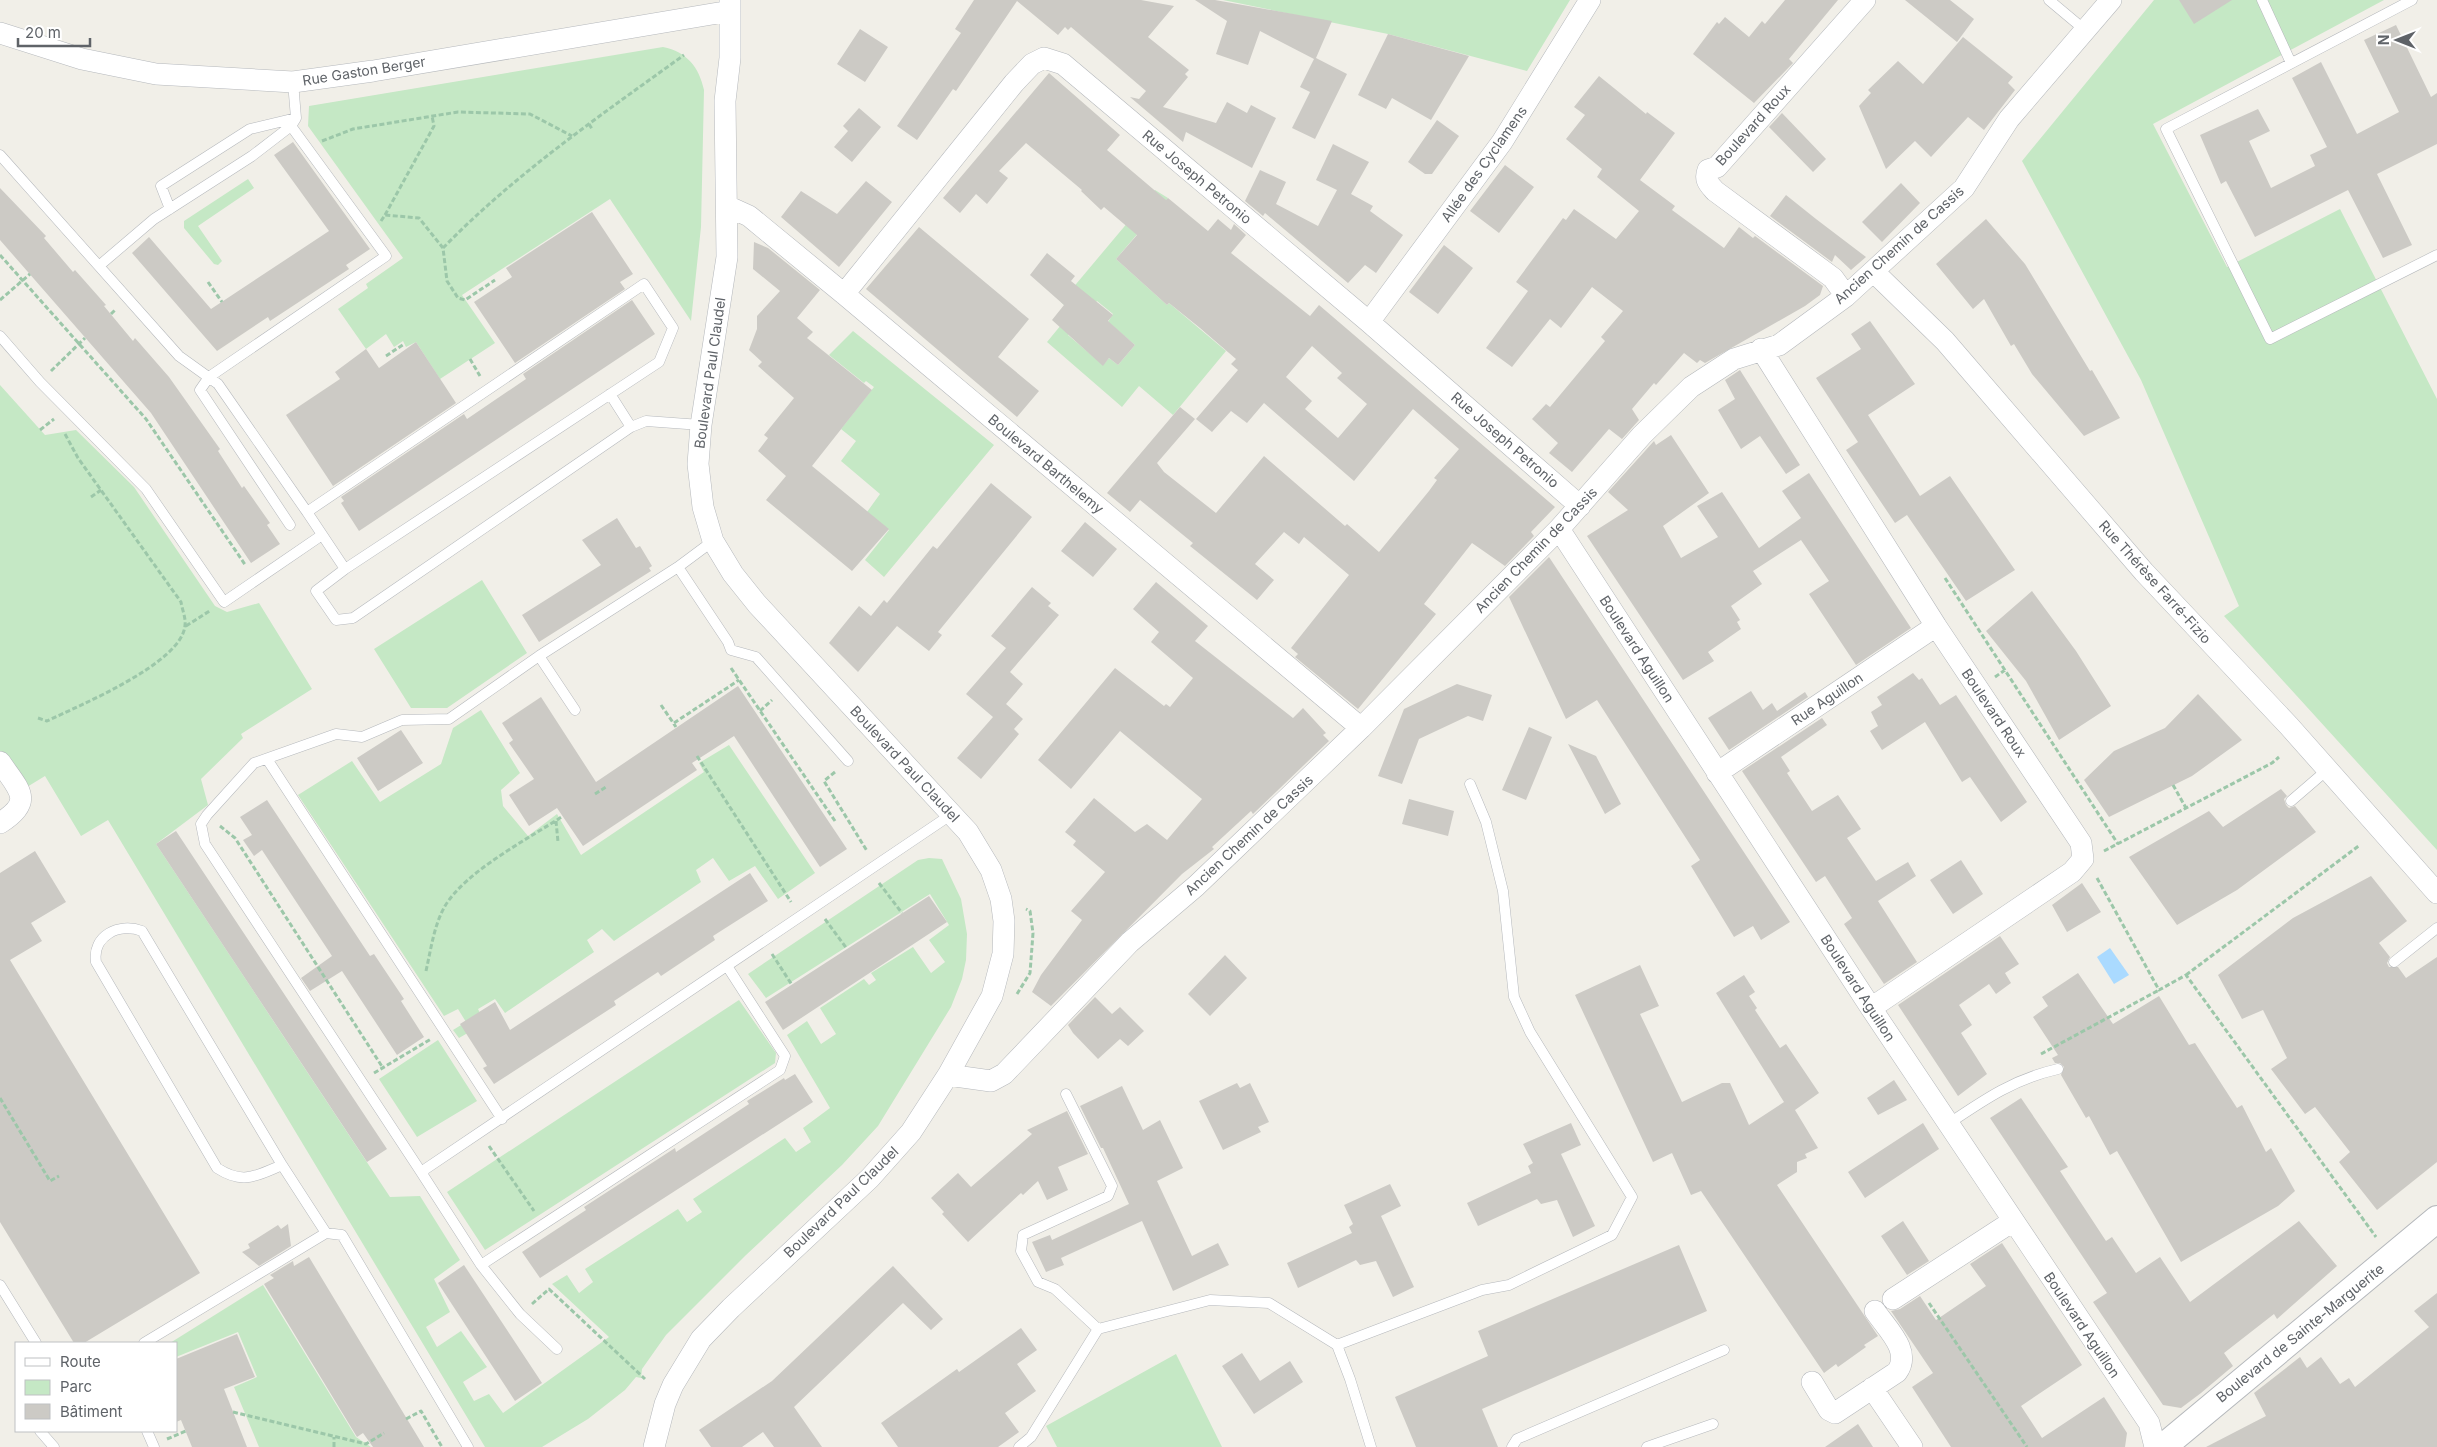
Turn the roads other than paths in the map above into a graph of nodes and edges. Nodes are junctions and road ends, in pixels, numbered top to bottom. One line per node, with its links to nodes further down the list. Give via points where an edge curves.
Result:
1 (1590, 0): 21 (street, Allée des Cyclamens, via 1502,142)
2 (1865, 0): 20 (street, Boulevard Roux, via 1718,167 1708,170 1705,176 1716,191 1833,278)
3 (2049, 0): 8 (lane)
4 (2111, 0): 8 (street, Ancien Chemin de Cassis)
5 (2262, 0): 10 (lane)
6 (2412, 0): 10 (lane)
7 (730, 5): 11 (street, Rue Gaston Berger, via 373,71); 14 (street, Boulevard Paul Claudel, via 726,101)
8 (2086, 31): 18 (street, Ancien Chemin de Cassis, via 2009,119 1964,188)
9 (0, 32): 11 (street, Rue Gaston Berger, via 82,59 156,74)
10 (2291, 63): 16 (lane, via 2166,129 2270,339)
11 (293, 82): 12 (lane)
12 (294, 122): 15 (lane, via 252,156); 15 (lane, via 250,129 161,186); 24 (lane, via 307,147 386,256)
13 (0, 155): 17 (lane)
14 (727, 206): 19 (street, Boulevard Barthelemy, via 749,216); 26 (street, Boulevard Paul Claudel, via 727,257)
15 (170, 209): 17 (lane)
16 (2437, 255)
17 (100, 265): 24 (lane, via 179,356)
18 (1874, 272): 20 (street, Ancien Chemin de Cassis); 43 (street, Rue Thérèse Farré-Fizio, via 1945,341 2144,572)
19 (844, 294): 21 (street, Rue Joseph Petronio, via 1014,83 1032,64 1044,58 1063,64); 39 (street, Boulevard Barthelemy)
20 (1846, 296): 23 (street, Ancien Chemin de Cassis, via 1779,345)
21 (1369, 322): 28 (street, Rue Joseph Petronio)
22 (0, 336): 32 (lane, via 40,382 146,489 224,602)
23 (1761, 349): 28 (street, Ancien Chemin de Cassis, via 1734,359 1691,388 1642,435); 36 (street, Boulevard Roux)
24 (209, 377): 29 (lane, via 218,384); 30 (lane, via 200,390)
25 (610, 394): 27 (lane); 29 (lane, via 659,362 673,328 644,284); 35 (lane)
26 (701, 425): 27 (lane, via 646,421); 33 (street, Boulevard Paul Claudel, via 698,464 703,507)
27 (631, 427): 35 (lane, via 352,618 336,620 316,591)
28 (1580, 506): 31 (street, Ancien Chemin de Cassis)
29 (307, 512): 32 (lane)
30 (290, 525)
31 (1559, 529): 39 (street, Ancien Chemin de Cassis); 44 (street, Boulevard Aguillon)
32 (322, 535): 35 (lane)
33 (713, 541): 34 (lane); 47 (street, Boulevard Paul Claudel, via 757,604)
34 (678, 567): 37 (lane); 41 (lane, via 731,650 756,657)
35 (345, 569)
36 (1936, 626): 44 (street, Rue Aguillon); 53 (street, Boulevard Roux, via 2081,843 2083,859 2072,872)
37 (539, 656): 38 (lane); 40 (lane, via 449,719 402,720 362,737 336,734)
38 (575, 710)
39 (1361, 728): 55 (street, Ancien Chemin de Cassis, via 1196,886 1130,942 1004,1074 991,1081)
40 (267, 759): 57 (lane); 60 (lane, via 254,763 207,815 201,824 204,844)
41 (848, 761)
42 (0, 762): 48 (street, via 20,794 21,806)
43 (2327, 770): 46 (lane); 49 (street, Rue Thérèse Farré-Fizio)
44 (1717, 773): 53 (street, Boulevard Aguillon)
45 (1470, 784): 71 (lane, via 1486,822 1504,891 1514,997 1530,1032 1632,1197 1612,1235 1509,1285 1482,1290)
46 (2291, 801)
47 (952, 814): 52 (lane); 55 (street, Boulevard Paul Claudel, via 968,832 991,870 1001,899 1004,921 1003,954 992,996)
48 (0, 823)
49 (2437, 893)
50 (2437, 928): 51 (lane)
51 (2394, 962)
52 (727, 966): 57 (lane); 64 (lane, via 785,1056 780,1070)
53 (1871, 1008): 58 (street, Boulevard Aguillon)
54 (2058, 1070): 58 (lane, via 2033,1075 1998,1090)
55 (948, 1075): 82 (street, Boulevard Paul Claudel, via 911,1132 870,1178 701,1339 673,1385)
56 (1066, 1094): 68 (lane, via 1112,1186 1108,1196 1023,1235 1021,1251 1038,1282 1055,1289)
57 (502, 1119): 60 (lane)
58 (1948, 1124): 62 (street, Boulevard Aguillon)
59 (282, 1165): 59 (lane, via 245,1179 230,1176 217,1168 96,962 95,951 99,941 121,927 142,931); 63 (lane)
60 (421, 1172): 64 (lane)
61 (2437, 1220): 89 (street, Boulevard de Sainte-Marguerite)
62 (2013, 1221): 66 (street); 88 (street, Boulevard Aguillon, via 2149,1424)
63 (326, 1233): 70 (lane); 81 (lane, via 342,1235)
64 (481, 1265): 72 (lane, via 520,1314)
65 (0, 1285): 69 (lane)
66 (1893, 1299)
67 (1875, 1311): 75 (street, via 1903,1352 1903,1363 1897,1372)
68 (1098, 1329): 71 (lane, via 1210,1300 1269,1303); 83 (lane, via 1031,1436)
69 (35, 1342)
70 (146, 1342)
71 (1337, 1345): 84 (lane)
72 (557, 1348)
73 (1724, 1350): 85 (lane, via 1517,1440)
74 (1812, 1382): 75 (street, via 1829,1410 1835,1413)
75 (1872, 1388): 87 (street)
76 (1713, 1424): 86 (lane)
77 (40, 1432): 79 (lane)
78 (147, 1432): 80 (lane)
79 (54, 1447)
80 (154, 1447)
81 (468, 1447)
82 (654, 1447)
83 (1019, 1447)
84 (1371, 1447)
85 (1512, 1447)
86 (1647, 1447)
87 (1912, 1447)
88 (2155, 1447)
89 (2163, 1447)

